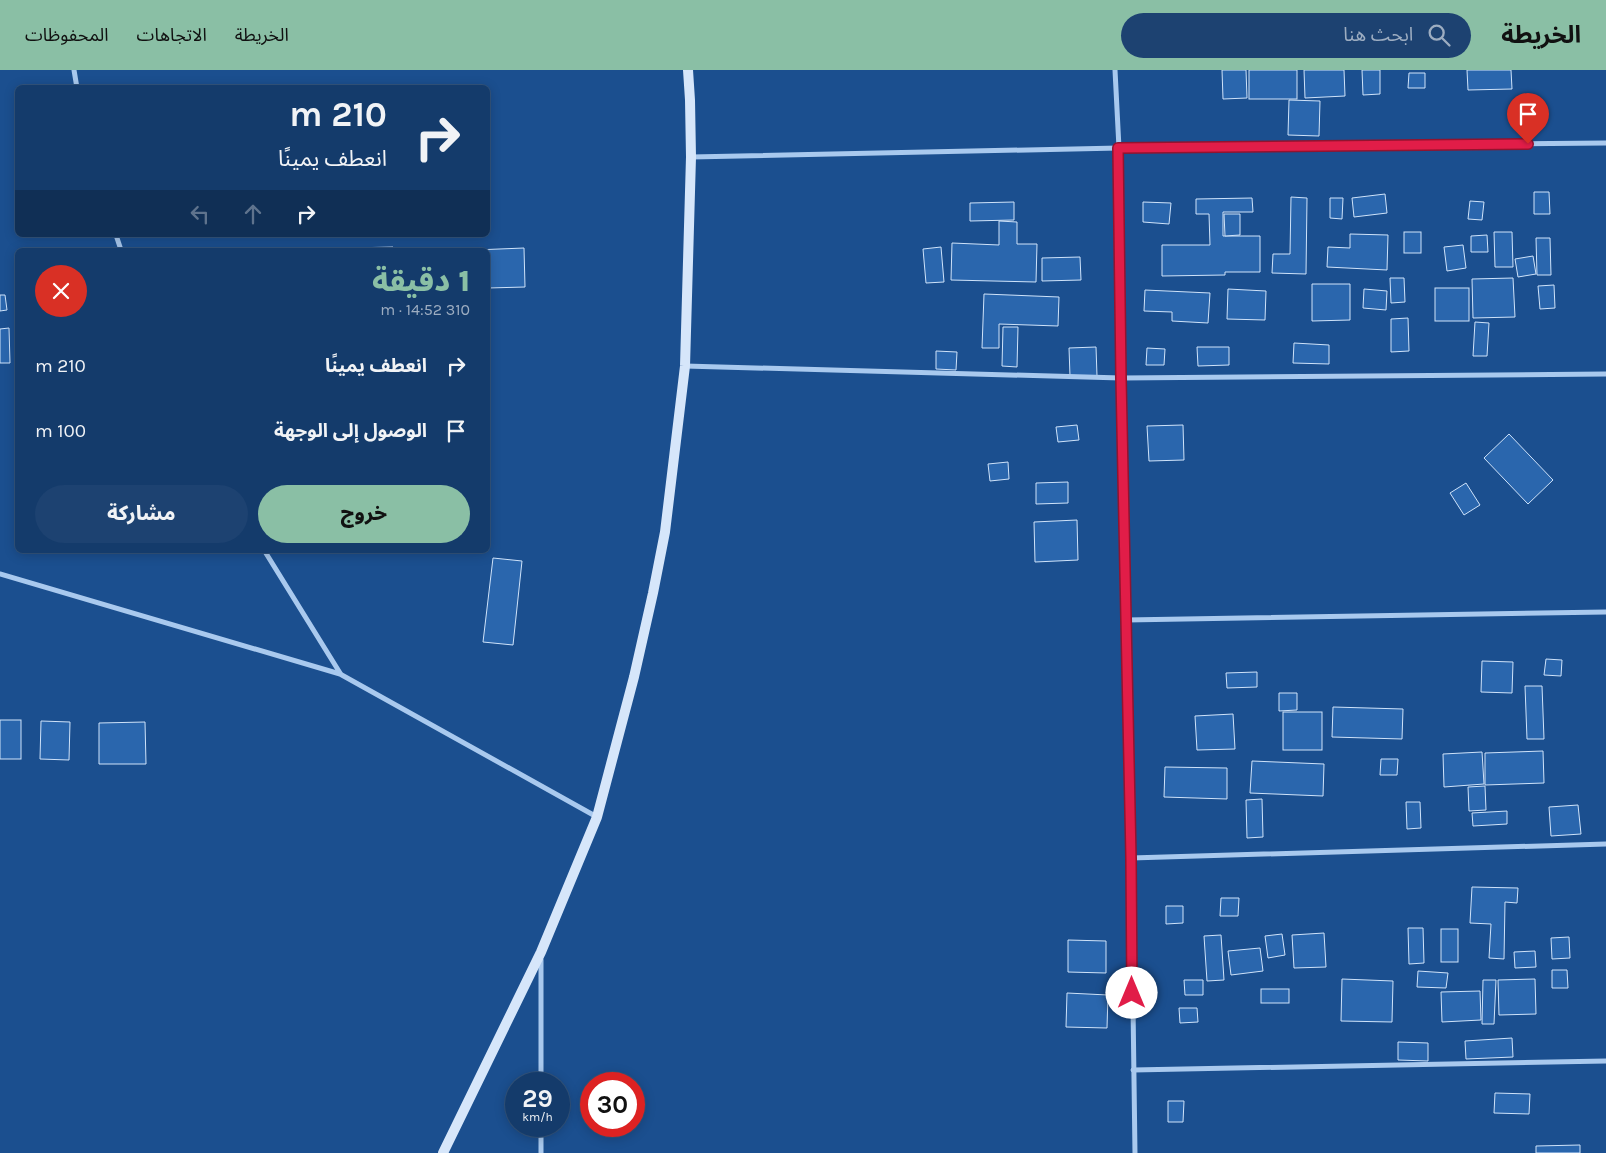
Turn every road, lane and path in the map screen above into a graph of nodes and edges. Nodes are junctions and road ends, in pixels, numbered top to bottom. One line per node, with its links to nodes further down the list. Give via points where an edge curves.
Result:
1 (74, 70): 4 (street)
2 (688, 70): 7 (main road)
3 (1116, 70): 6 (street)
4 (76, 85)
5 (1606, 143): 6 (street)
6 (1118, 148): 7 (street); 10 (street)
7 (691, 157): 8 (main road)
8 (685, 366): 10 (street); 16 (main road, via 664,541 634,677)
9 (1606, 374): 10 (street)
10 (1121, 378): 14 (street)
11 (266, 553): 15 (street)
12 (0, 574): 15 (street)
13 (1606, 612): 14 (street)
14 (1126, 620): 18 (street)
15 (340, 674): 16 (street)
16 (597, 817): 19 (main road)
17 (1606, 844): 18 (street)
18 (1131, 858): 21 (street)
19 (541, 952): 22 (street); 24 (main road)
20 (1606, 1061): 21 (street)
21 (1133, 1070): 26 (street)
22 (541, 1072)
23 (541, 1137): 25 (street)
24 (443, 1153)
25 (541, 1153)
26 (1135, 1153)

